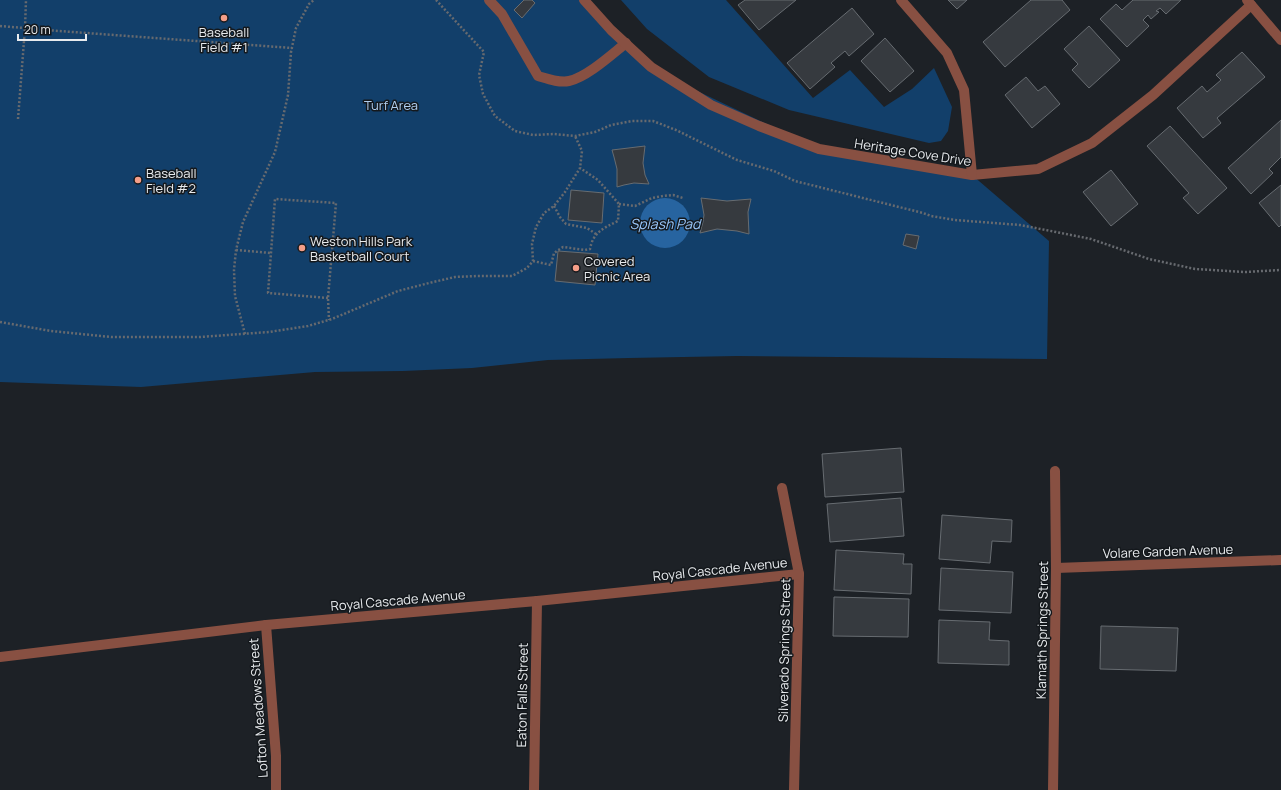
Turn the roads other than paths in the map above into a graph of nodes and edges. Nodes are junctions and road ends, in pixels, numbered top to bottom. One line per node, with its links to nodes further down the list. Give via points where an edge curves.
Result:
1 (489, 0): 6 (street, via 502,14 538,76 568,82 580,78)
2 (584, 0): 6 (street, Heritage Cove Drive)
3 (901, 0): 7 (street, via 948,53 964,90)
4 (1249, 2): 5 (street); 7 (street, Heritage Cove Drive, via 1153,95 1092,143 1038,169)
5 (1281, 40)
6 (626, 43): 7 (street, Heritage Cove Drive, via 651,67 711,105 758,126 819,149)
7 (972, 175)
8 (1055, 471): 11 (street, Klamath Springs Street)
9 (782, 488): 12 (street, Silverado Springs Street)
10 (1281, 560): 11 (street, Volare Garden Avenue)
11 (1056, 568): 19 (street, Klamath Springs Street)
12 (798, 574): 13 (street, Royal Cascade Avenue); 18 (street, Silverado Springs Street)
13 (537, 601): 14 (street, Royal Cascade Avenue); 17 (street, Eaton Falls Street)
14 (266, 625): 15 (street, Royal Cascade Avenue); 16 (street, Lofton Meadows Street, via 276,756)
15 (0, 657)
16 (276, 790)
17 (534, 790)
18 (794, 790)
19 (1053, 790)

